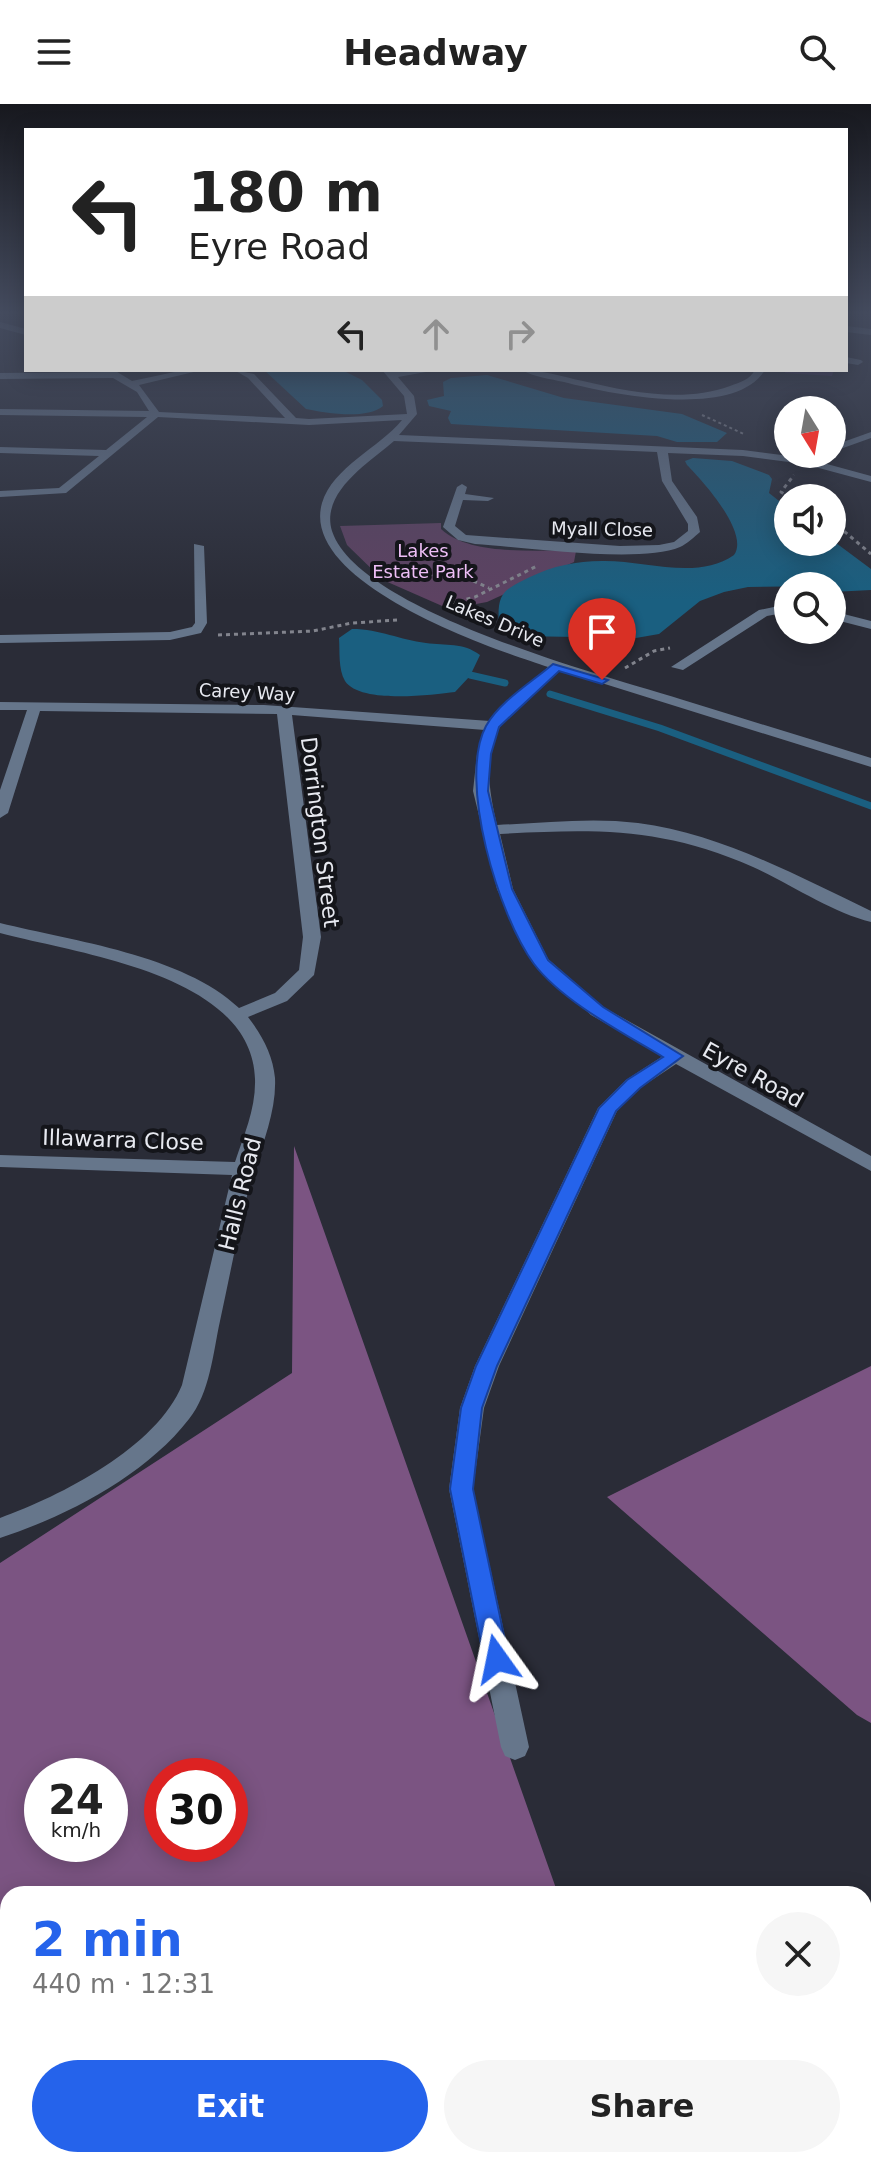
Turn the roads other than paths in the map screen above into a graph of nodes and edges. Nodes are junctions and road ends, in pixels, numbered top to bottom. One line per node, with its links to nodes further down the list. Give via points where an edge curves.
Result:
1 (152, 408): 5 (street)
2 (281, 408): 7 (street)
3 (410, 408): 6 (street)
4 (0, 412): 5 (street)
5 (156, 414): 7 (street); 13 (street)
6 (410, 417): 7 (street); 9 (street, Lakes Drive)
7 (293, 421)
8 (871, 435): 10 (street)
9 (395, 438): 11 (street); 24 (street, Lakes Drive, via 335,489 325,517 332,544 361,576 385,591 484,639)
10 (846, 444)
11 (662, 449): 14 (street); 18 (street, Myall Close, via 668,485 695,524 688,538 659,549 529,546 462,538 449,527 460,492)
12 (0, 450): 13 (street)
13 (109, 453): 17 (street, via 62,491)
14 (774, 458)
15 (831, 468): 16 (street)
16 (871, 479)
17 (0, 494)
18 (488, 498)
19 (198, 546): 23 (street, via 201,623 196,630 170,636)
20 (774, 611): 25 (street)
21 (846, 619): 22 (street)
22 (871, 625)
23 (0, 639)
24 (557, 666): 29 (street); 30 (street, Lakes Drive)
25 (678, 667)
26 (0, 706): 27 (street, Carey Way)
27 (35, 706): 28 (street, Carey Way); 31 (street)
28 (284, 711): 29 (street, Carey Way); 35 (street, Dorrington Street, via 312,937 308,971 281,997)
29 (493, 726): 32 (street, Eyre Road, via 481,791)
30 (871, 763)
31 (0, 813)
32 (493, 830): 33 (street, via 600,825 664,831 730,852); 36 (street, Eyre Road, via 505,889 541,962 597,1011)
33 (871, 917)
34 (0, 928): 35 (street, Halls Road, via 177,977)
35 (238, 1015): 39 (street, Halls Road, via 259,1052 265,1077)
36 (675, 1056): 38 (street, Eyre Road); 41 (street, via 608,1108 472,1408 461,1489)
37 (0, 1161): 39 (street, Illawarra Close)
38 (871, 1165)
39 (244, 1169): 40 (street, Halls Road, via 194,1385 182,1413 156,1438 77,1492 27,1520)
40 (0, 1528)
41 (515, 1747)

